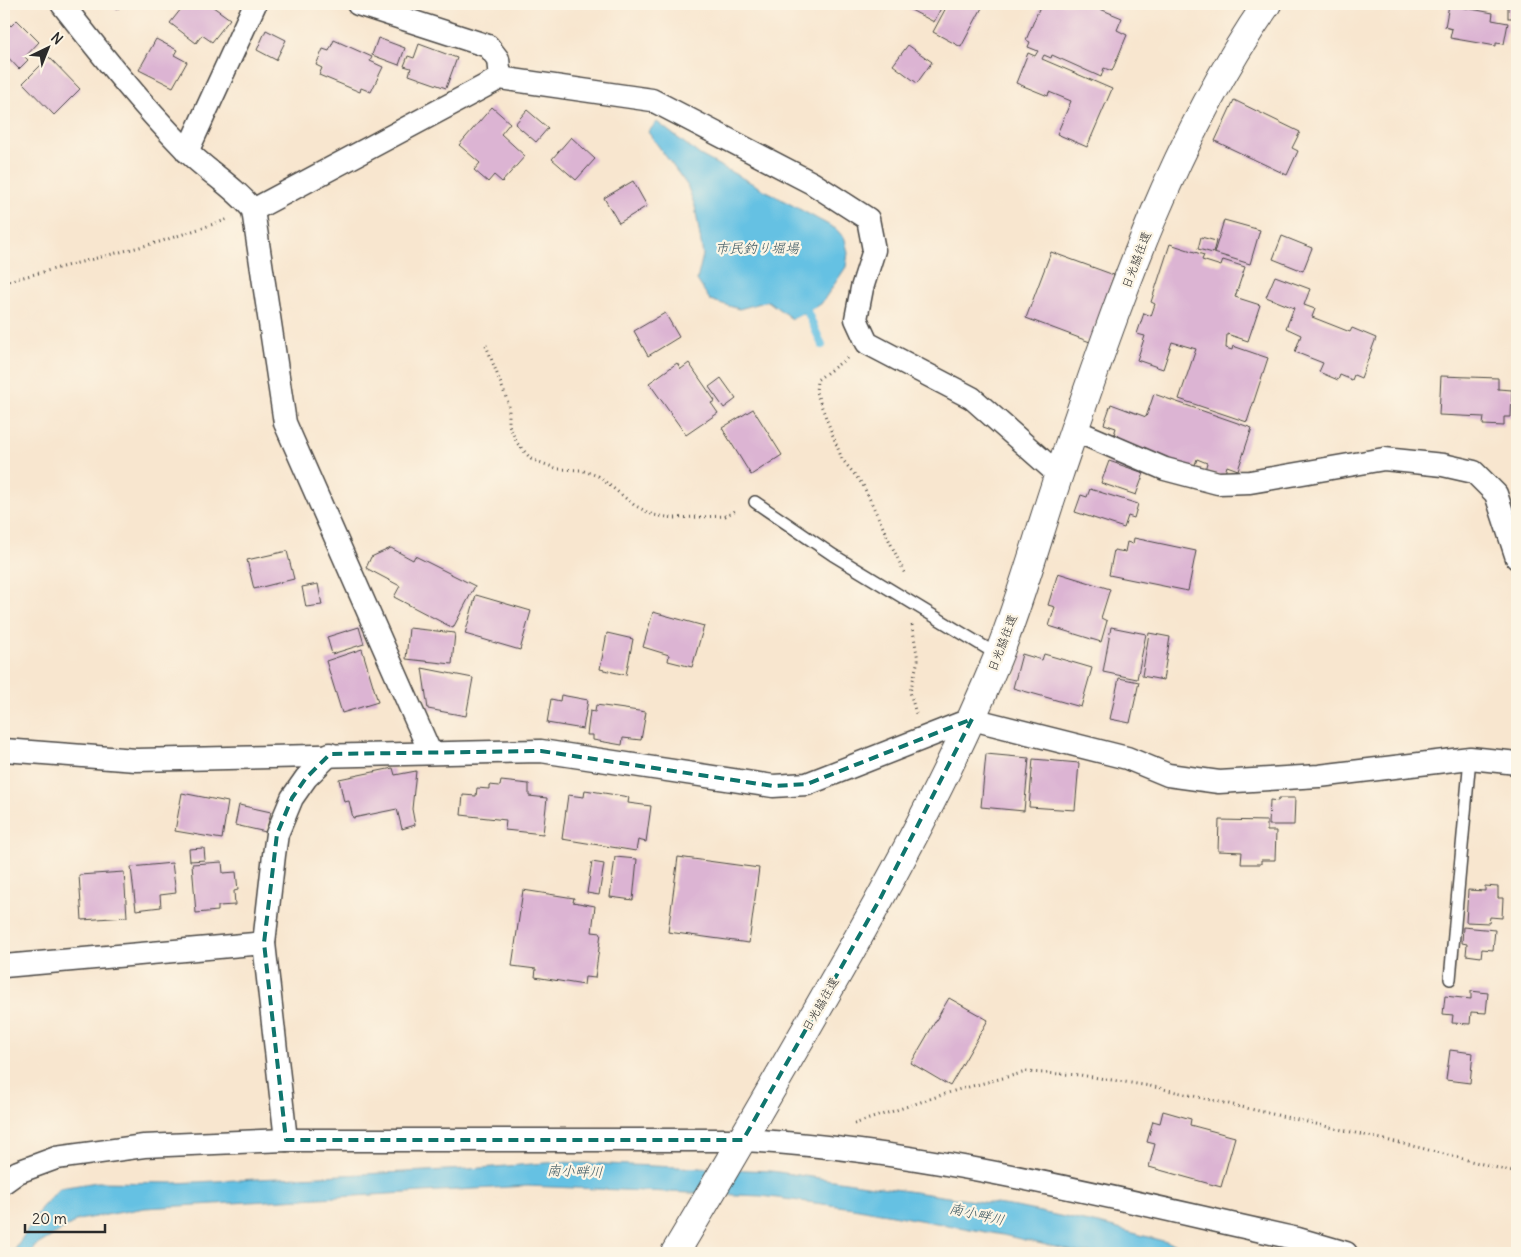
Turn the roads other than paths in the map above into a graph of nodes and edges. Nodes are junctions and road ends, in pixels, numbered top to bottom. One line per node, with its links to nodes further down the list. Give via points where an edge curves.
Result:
1 (62, 4): 6 (street, via 137,100)
2 (255, 4): 6 (street)
3 (358, 4): 5 (street, via 488,46 498,59)
4 (1266, 4): 8 (highway, 日光脇往還, via 1208,98 1182,154 1138,252)
5 (500, 78): 7 (street); 9 (street, via 652,100 812,183 868,219 874,250 856,318 867,343 972,398)
6 (187, 152): 7 (street)
7 (253, 210): 15 (street, via 285,423)
8 (1074, 430): 9 (highway, 日光脇往還); 11 (street, via 1165,469 1218,483 1250,482 1384,460 1443,465 1474,472 1496,494)
9 (1059, 475): 12 (highway, 日光脇往還)
10 (755, 502): 12 (lane, via 833,555)
11 (1517, 558)
12 (998, 655): 13 (highway, 日光脇往還)
13 (972, 719): 15 (street, via 807,784 773,786 541,751); 17 (street, via 1127,758 1168,775 1220,782 1319,776); 23 (highway, 日光脇往還, via 880,899)
14 (4, 750): 16 (street, via 136,760)
15 (430, 752): 16 (street)
16 (330, 754): 19 (street, via 292,798 277,834)
17 (1470, 758): 18 (street); 21 (lane)
18 (1517, 763)
19 (264, 943): 20 (street); 22 (street)
20 (4, 966)
21 (1450, 979)
22 (286, 1140): 23 (street); 24 (street, via 144,1146 56,1158 18,1172)
23 (737, 1150): 25 (highway, 日光脇往還); 26 (street, via 808,1143 973,1168 1298,1239)
24 (4, 1182)
25 (675, 1253)
26 (1346, 1253)

